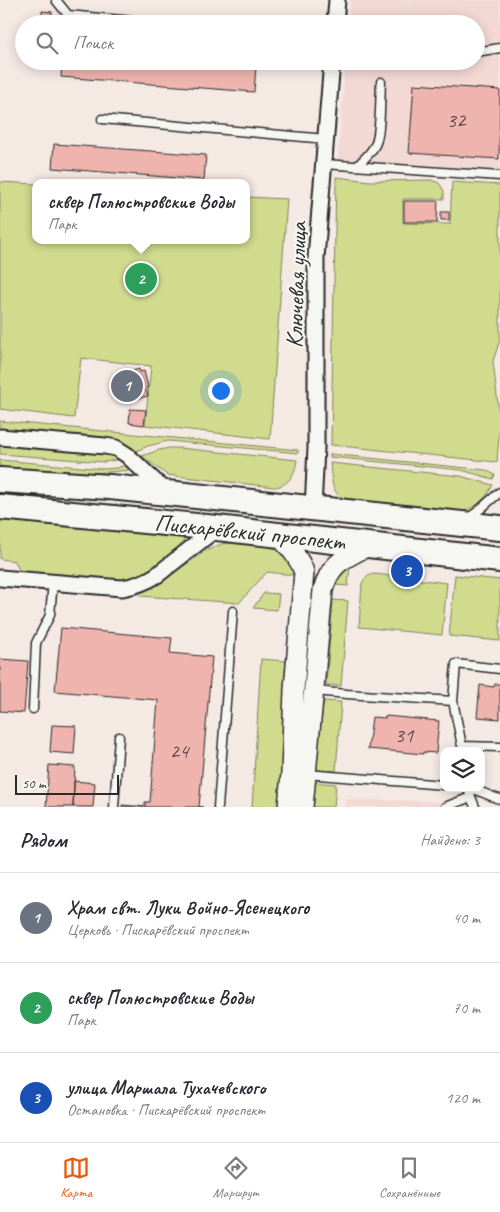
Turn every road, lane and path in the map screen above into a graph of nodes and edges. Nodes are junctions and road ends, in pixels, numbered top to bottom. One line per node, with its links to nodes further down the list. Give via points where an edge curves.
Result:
1 (56, 0): 3 (lane)
2 (337, 0): 4 (street)
3 (68, 15)
4 (336, 15)
5 (500, 48): 6 (lane)
6 (485, 50)
7 (331, 70): 10 (street, Ключевая улица)
8 (381, 82): 12 (lane, via 376,144)
9 (102, 119): 10 (lane)
10 (326, 139): 11 (street, Ключевая улица)
11 (324, 164): 12 (lane); 19 (street, Ключевая улица, via 316,258)
12 (357, 166): 13 (lane)
13 (500, 176)
14 (0, 437): 17 (street, via 116,448)
15 (0, 480): 17 (main road, Пискарёвский проспект)
16 (500, 492): 20 (lane)
17 (167, 493): 19 (main road, Пискарёвский проспект)
18 (0, 507): 21 (main road, Пискарёвский проспект)
19 (313, 509): 20 (main road, Пискарёвский проспект)
20 (458, 524): 22 (main road, Пискарёвский проспект)
21 (217, 528): 23 (main road, Пискарёвский проспект); 27 (street, via 147,582 122,588)
22 (500, 528)
23 (278, 535): 24 (main road, Пискарёвский проспект); 37 (street, via 295,554 304,572 294,689)
24 (370, 545): 25 (main road, Пискарёвский проспект); 30 (street, via 337,564 326,578)
25 (500, 560)
26 (1, 582): 27 (street)
27 (53, 582): 32 (lane, via 50,614 36,644)
28 (233, 611): 44 (lane)
29 (500, 669): 31 (lane, via 456,664)
30 (315, 691): 31 (lane); 37 (street)
31 (453, 701): 34 (lane)
32 (33, 709)
33 (119, 737): 43 (lane)
34 (463, 747)
35 (485, 747): 36 (lane)
36 (500, 747)
37 (298, 774): 38 (lane); 45 (street); 46 (street)
38 (440, 785)
39 (468, 792): 47 (lane)
40 (470, 792): 48 (lane)
41 (474, 792): 42 (lane)
42 (500, 799)
43 (114, 807)
44 (218, 807)
45 (288, 807)
46 (303, 807)
47 (445, 807)
48 (475, 807)

